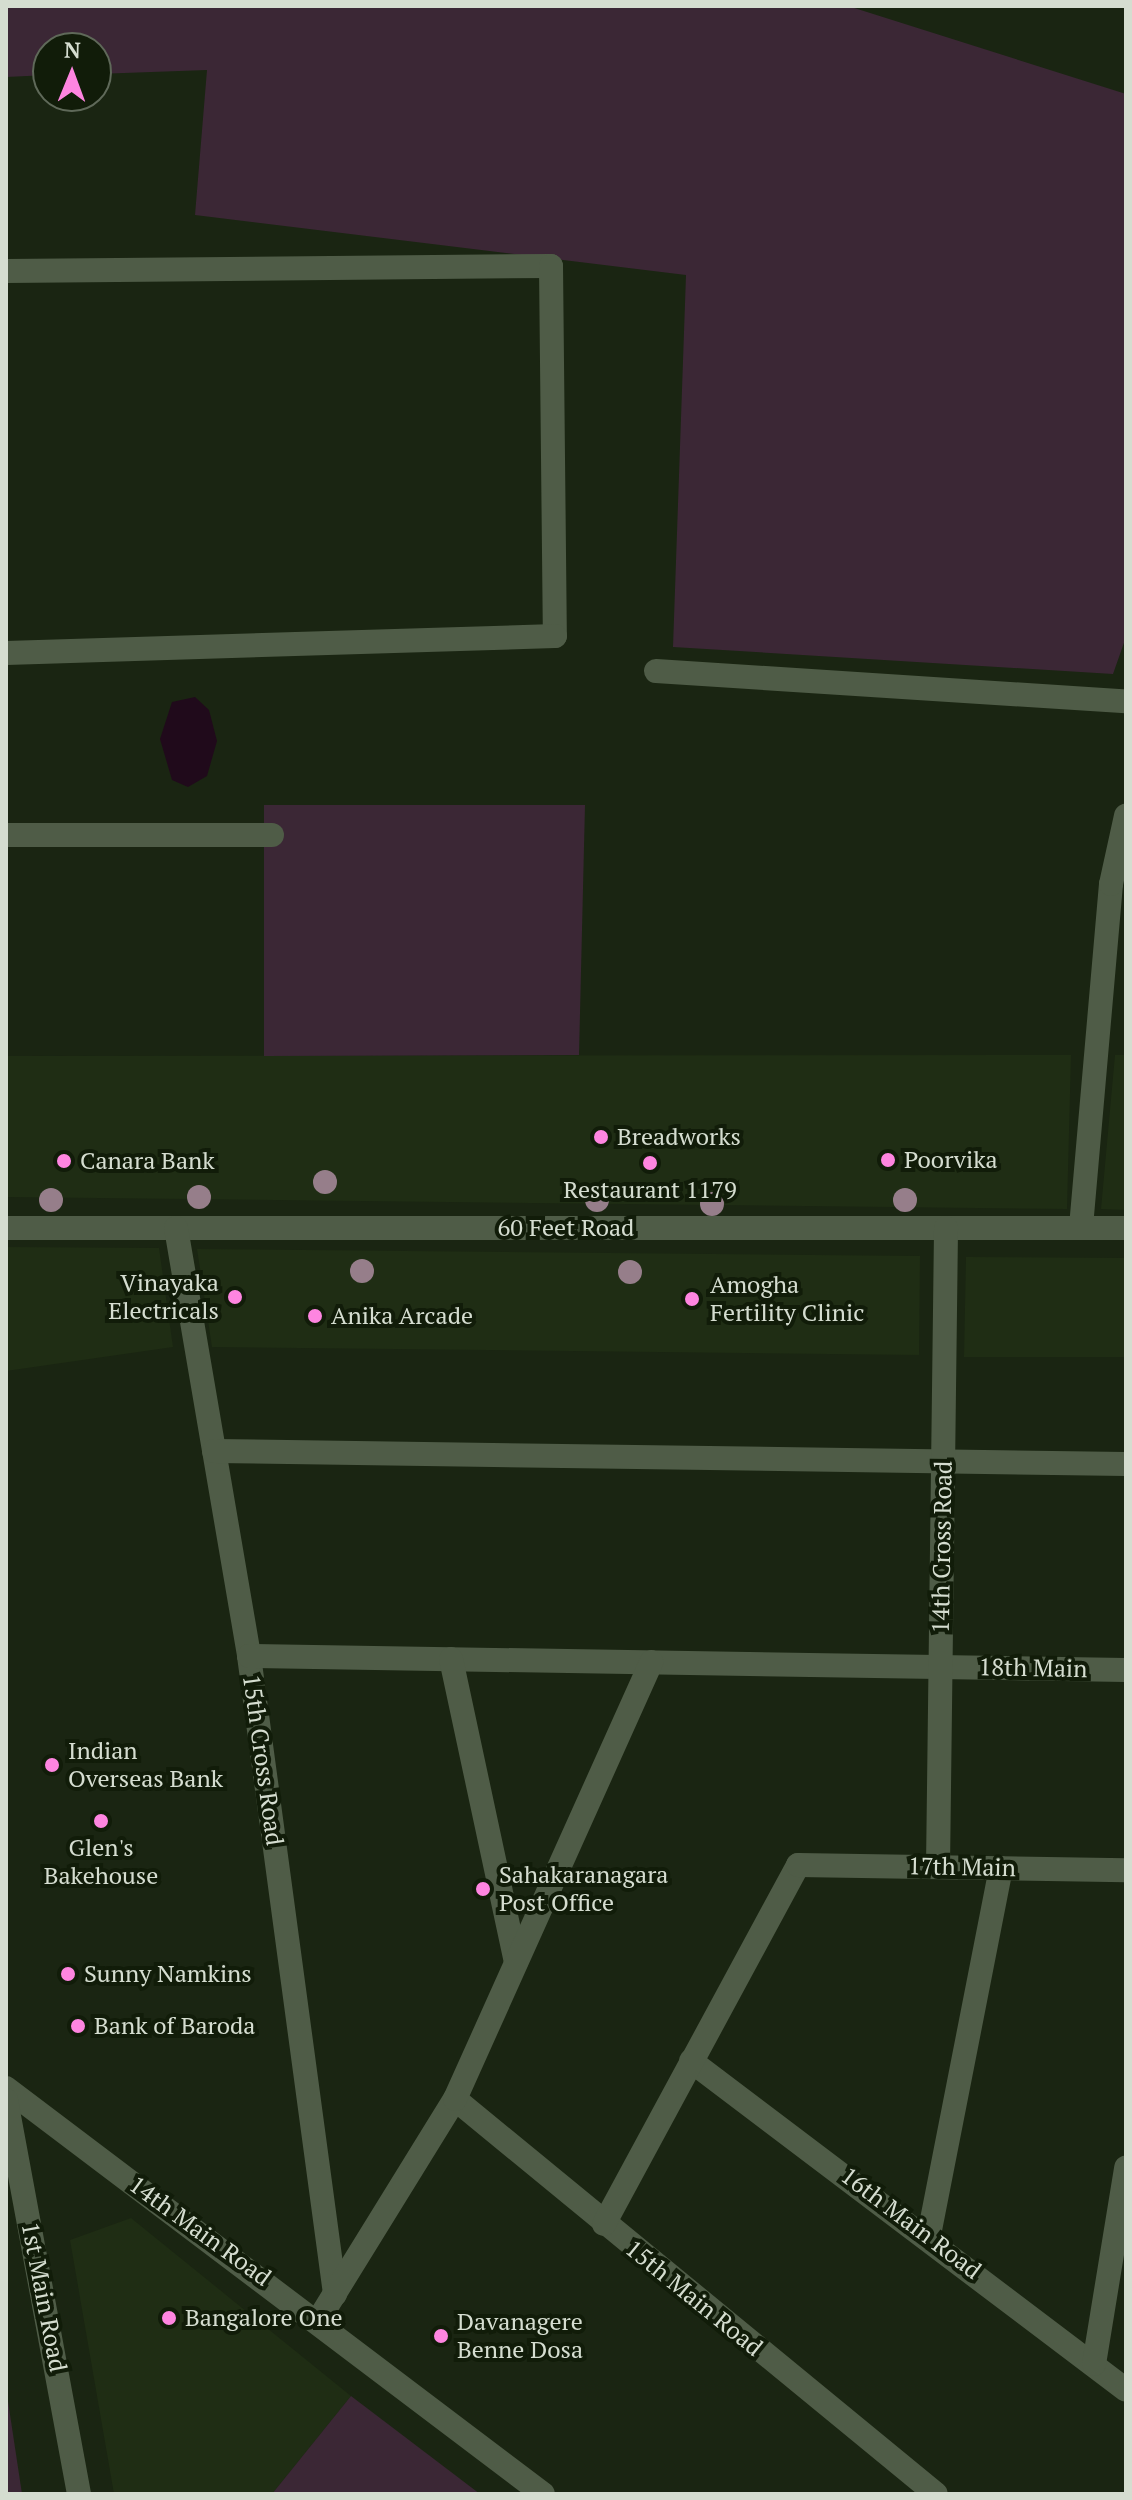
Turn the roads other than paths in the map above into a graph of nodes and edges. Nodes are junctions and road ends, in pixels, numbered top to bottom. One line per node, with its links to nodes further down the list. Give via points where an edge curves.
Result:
1 (6, 271): 2 (street, via 551,266 555,636)
2 (6, 653)
3 (656, 671): 4 (street)
4 (1126, 701)
5 (1126, 816): 8 (street, via 1111,884)
6 (6, 835): 7 (street)
7 (272, 835)
8 (1081, 1227): 11 (street, 60 Feet Road); 12 (street, 60 Feet Road)
9 (6, 1228): 10 (street, 60 Feet Road)
10 (176, 1228): 11 (street, 60 Feet Road); 13 (street, 15th Cross Road)
11 (946, 1228): 14 (street, 14th Cross Road)
12 (1126, 1228)
13 (214, 1451): 14 (street); 16 (street, 15th Cross Road)
14 (943, 1461): 15 (street); 19 (street, 14th Cross Road)
15 (1126, 1464)
16 (249, 1656): 17 (street, 18th Main); 32 (street, 15th Cross Road)
17 (451, 1659): 18 (street, 18th Main); 24 (street)
18 (651, 1662): 19 (street, 18th Main); 24 (street)
19 (941, 1666): 20 (street, 18th Main); 21 (street, 14th Cross Road)
20 (1126, 1670)
21 (938, 1867): 22 (street, 17th Main); 25 (street, 17th Main, via 798,1865)
22 (1001, 1868): 23 (street, 17th Main); 31 (street)
23 (1126, 1870)
24 (516, 1962): 27 (street)
25 (691, 2061): 30 (street); 31 (street, 16th Main Road)
26 (6, 2088): 33 (street, 14th Main Road)
27 (455, 2099): 30 (street, 15th Main Road); 32 (street)
28 (6, 2100): 36 (street, 1st Main Road)
29 (1126, 2168): 34 (street)
30 (604, 2224): 38 (street, 15th Main Road)
31 (929, 2235): 34 (street, 16th Main Road)
32 (335, 2294): 33 (street)
33 (319, 2319): 37 (street, 14th Main Road)
34 (1094, 2364): 35 (street, 16th Main Road)
35 (1126, 2390)
36 (79, 2494)
37 (543, 2494)
38 (936, 2494)

